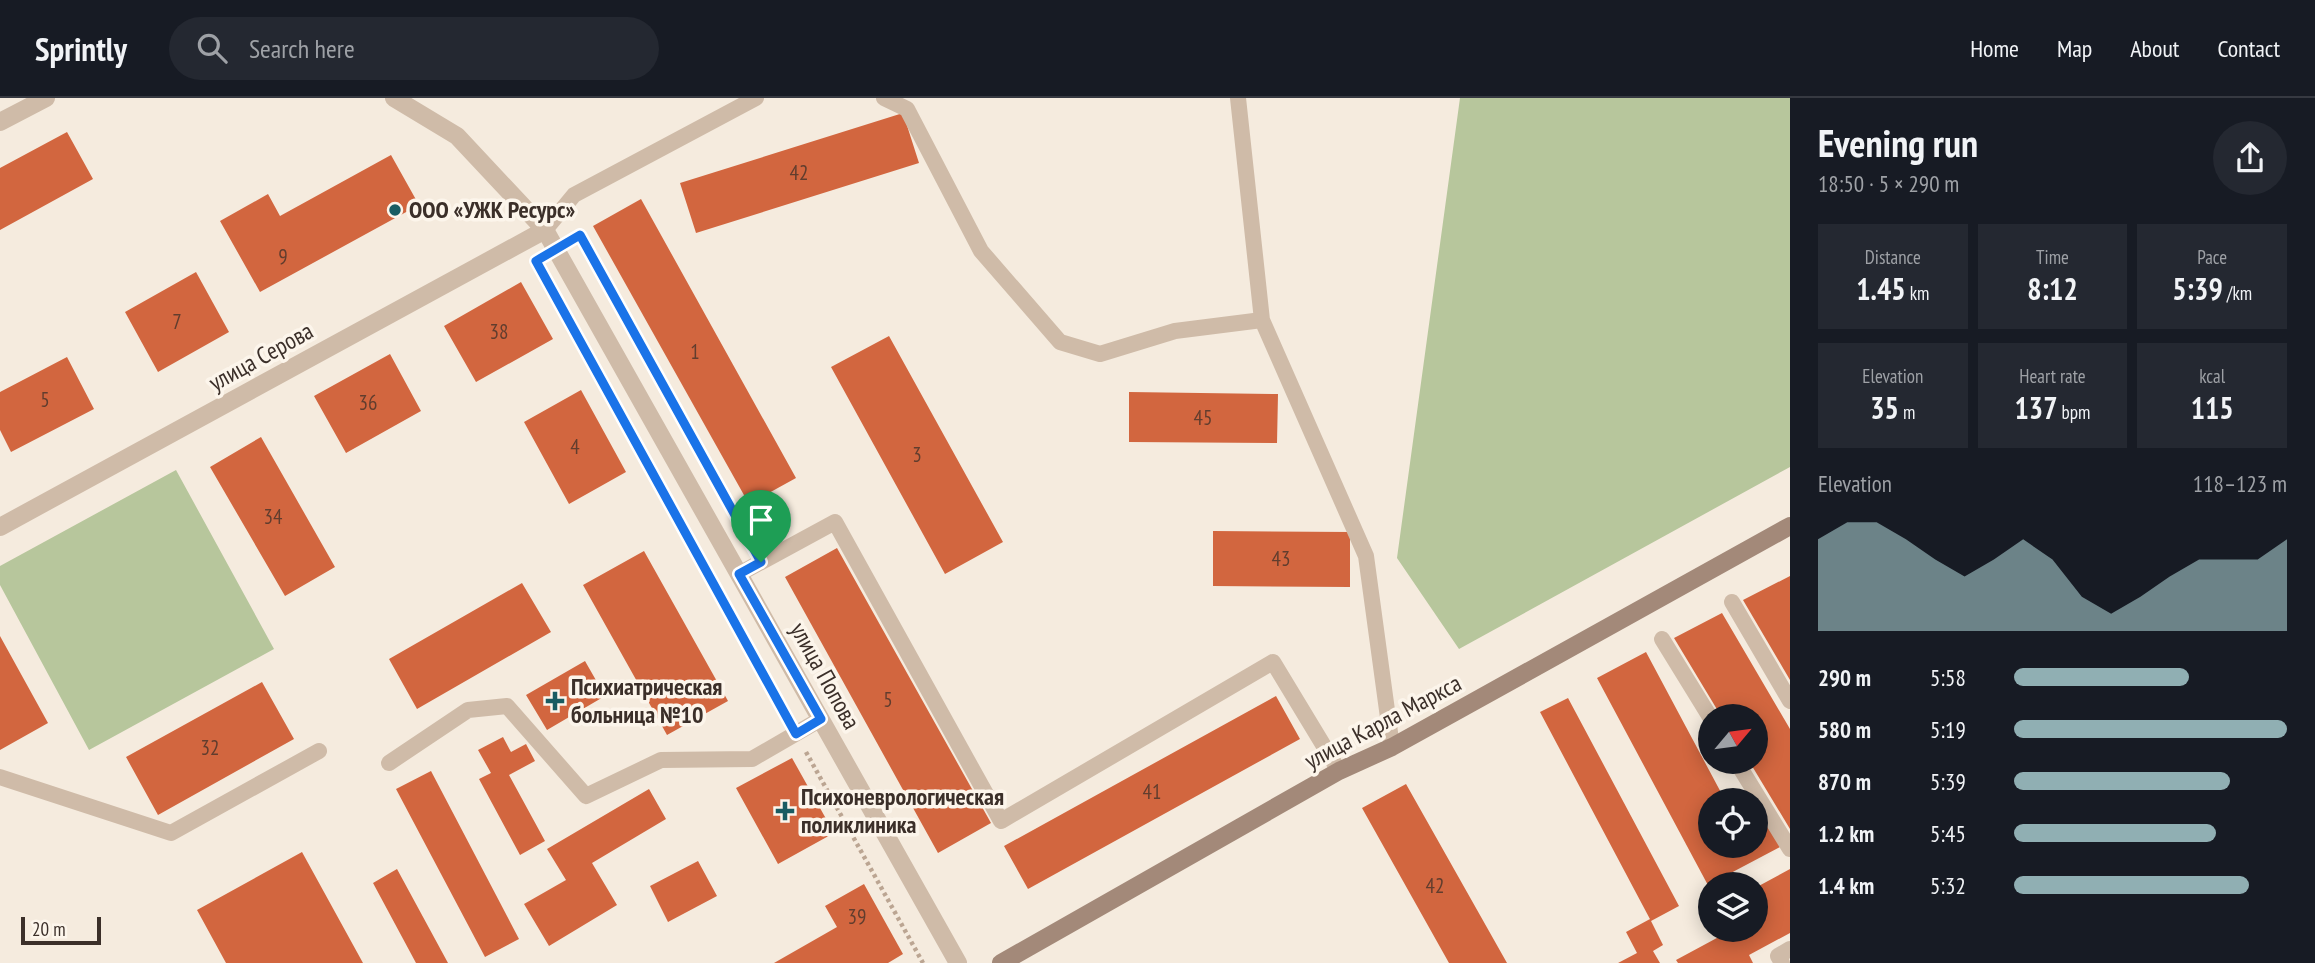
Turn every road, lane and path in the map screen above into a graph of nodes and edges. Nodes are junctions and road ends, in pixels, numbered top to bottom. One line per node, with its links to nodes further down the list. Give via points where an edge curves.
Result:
1 (46, 98): 6 (street)
2 (394, 98): 7 (street, улица Попова, via 457,136)
3 (756, 98): 7 (lane, via 574,195)
4 (884, 98): 9 (lane, via 907,109 981,251 1060,342 1100,354 1175,331)
5 (1238, 98): 9 (lane)
6 (0, 122)
7 (545, 230): 8 (street, улица Попова); 12 (street, улица Серова)
8 (556, 249): 13 (path, via 580,235); 14 (street, улица Попова)
9 (1262, 320): 21 (lane, via 1366,556)
10 (636, 442): 20 (path)
11 (1790, 526): 21 (main road, улица Карла Маркса)
12 (0, 527)
13 (761, 562): 14 (lane); 24 (lane, via 835,522 1002,821 1273,662)
14 (739, 574): 19 (street, улица Попова)
15 (1732, 601): 17 (lane)
16 (1662, 639): 18 (lane)
17 (1790, 701)
18 (1701, 704)
19 (821, 719): 20 (lane); 30 (street, улица Попова)
20 (796, 734): 23 (lane, via 752,759 661,760 586,796 507,706 468,710); 29 (path)
21 (1392, 747): 24 (main road, улица Карла Маркса)
22 (319, 751): 26 (lane, via 171,833)
23 (389, 762)
24 (1339, 771): 31 (main road, улица Карла Маркса)
25 (1744, 774): 27 (lane)
26 (0, 777)
27 (1790, 849)
28 (1790, 949): 32 (lane, via 1778,956)
29 (923, 963)
30 (958, 963)
31 (1001, 963)
32 (1782, 963)

